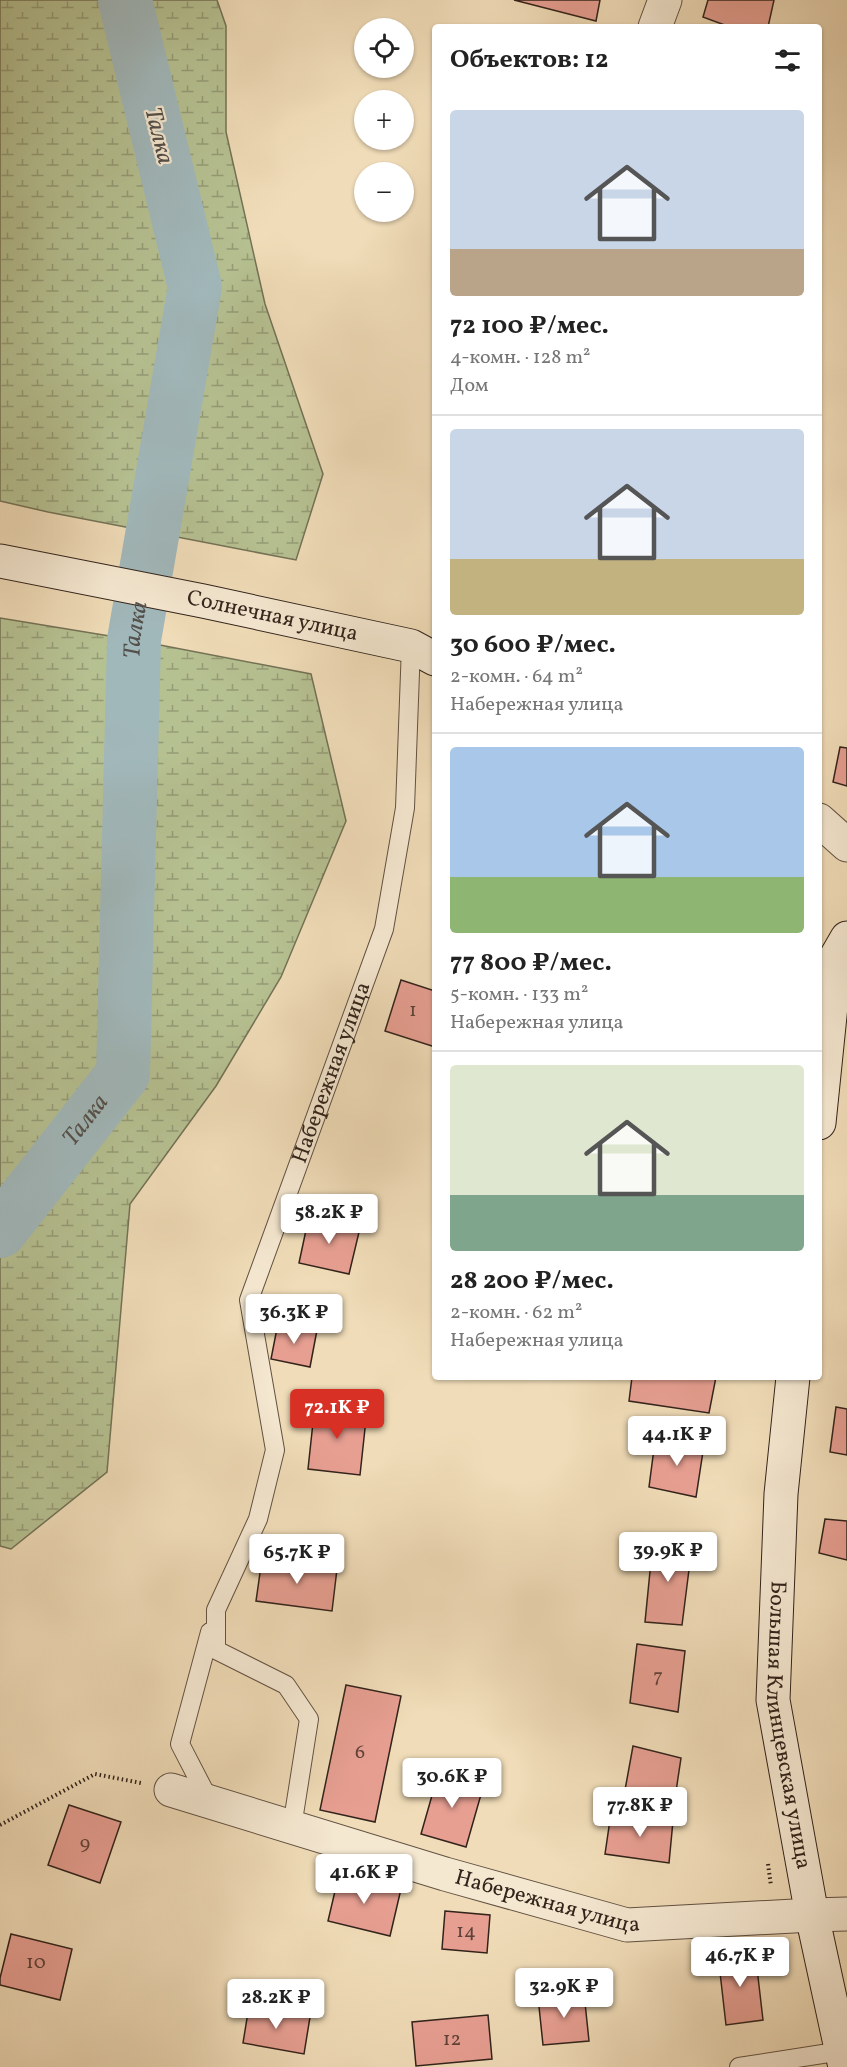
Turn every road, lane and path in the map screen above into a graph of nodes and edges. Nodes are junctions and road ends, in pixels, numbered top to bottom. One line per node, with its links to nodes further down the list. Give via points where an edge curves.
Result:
1 (665, 0): 2 (street)
2 (657, 24)
3 (0, 561): 4 (street, Солнечная улица, via 203,601)
4 (423, 652): 10 (lane, Набережная улица, via 405,808 384,929 249,1300 275,1450 258,1519)
5 (822, 823): 6 (street)
6 (847, 845)
7 (834, 946): 8 (street)
8 (822, 1088)
9 (793, 1380): 15 (street, Большая Клинцевская улица, via 781,1494 773,1700)
10 (216, 1610): 12 (lane, via 180,1744); 14 (lane, Набережная улица, via 216,1650 286,1685 309,1719)
11 (171, 1790): 12 (street, Набережная улица); 13 (path, via 95,1774)
12 (210, 1802): 14 (street, Набережная улица)
13 (0, 1825)
14 (292, 1827): 15 (street, Набережная улица, via 627,1925)
15 (812, 1914): 16 (street, Набережная улица); 17 (street, Большая Клинцевская улица)
16 (847, 1914)
17 (844, 2059): 18 (lane)
18 (739, 2067)

